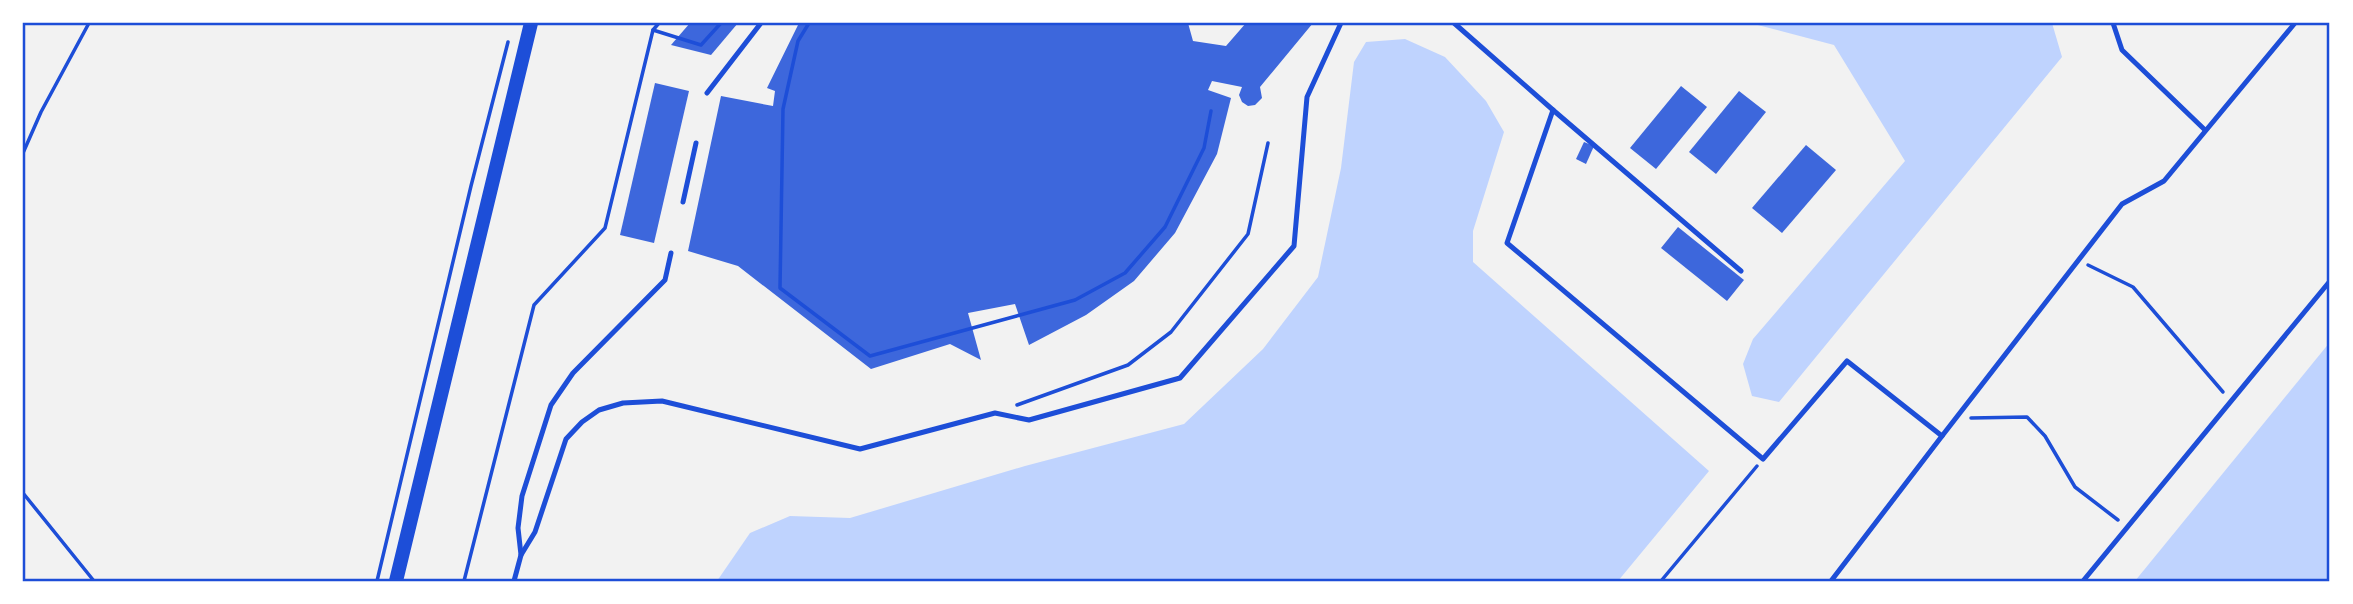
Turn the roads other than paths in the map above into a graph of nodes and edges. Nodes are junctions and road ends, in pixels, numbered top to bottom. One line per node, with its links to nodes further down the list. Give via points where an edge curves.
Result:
1 (531, 23): 17 (main road)
2 (761, 23): 7 (lane)
3 (1341, 23): 16 (lane, via 1307,97 1294,246 1180,378 1028,420 995,413 860,449 662,401 623,403 599,411 566,439 535,532)
4 (1454, 23): 8 (lane)
5 (2113, 23): 9 (lane, via 2122,50)
6 (2295, 23): 9 (lane)
7 (707, 93)
8 (1553, 110): 13 (lane); 15 (lane, via 1507,243 1763,459 1847,361)
9 (2205, 130): 15 (lane, via 2164,181 2122,204)
10 (696, 143): 11 (lane)
11 (682, 202)
12 (671, 253): 16 (lane, via 665,279 573,373 551,405 522,496)
13 (1741, 271)
14 (2330, 281): 20 (lane)
15 (1942, 436): 19 (lane)
16 (521, 555): 18 (lane)
17 (396, 581)
18 (514, 581)
19 (1831, 581)
20 (2084, 581)

